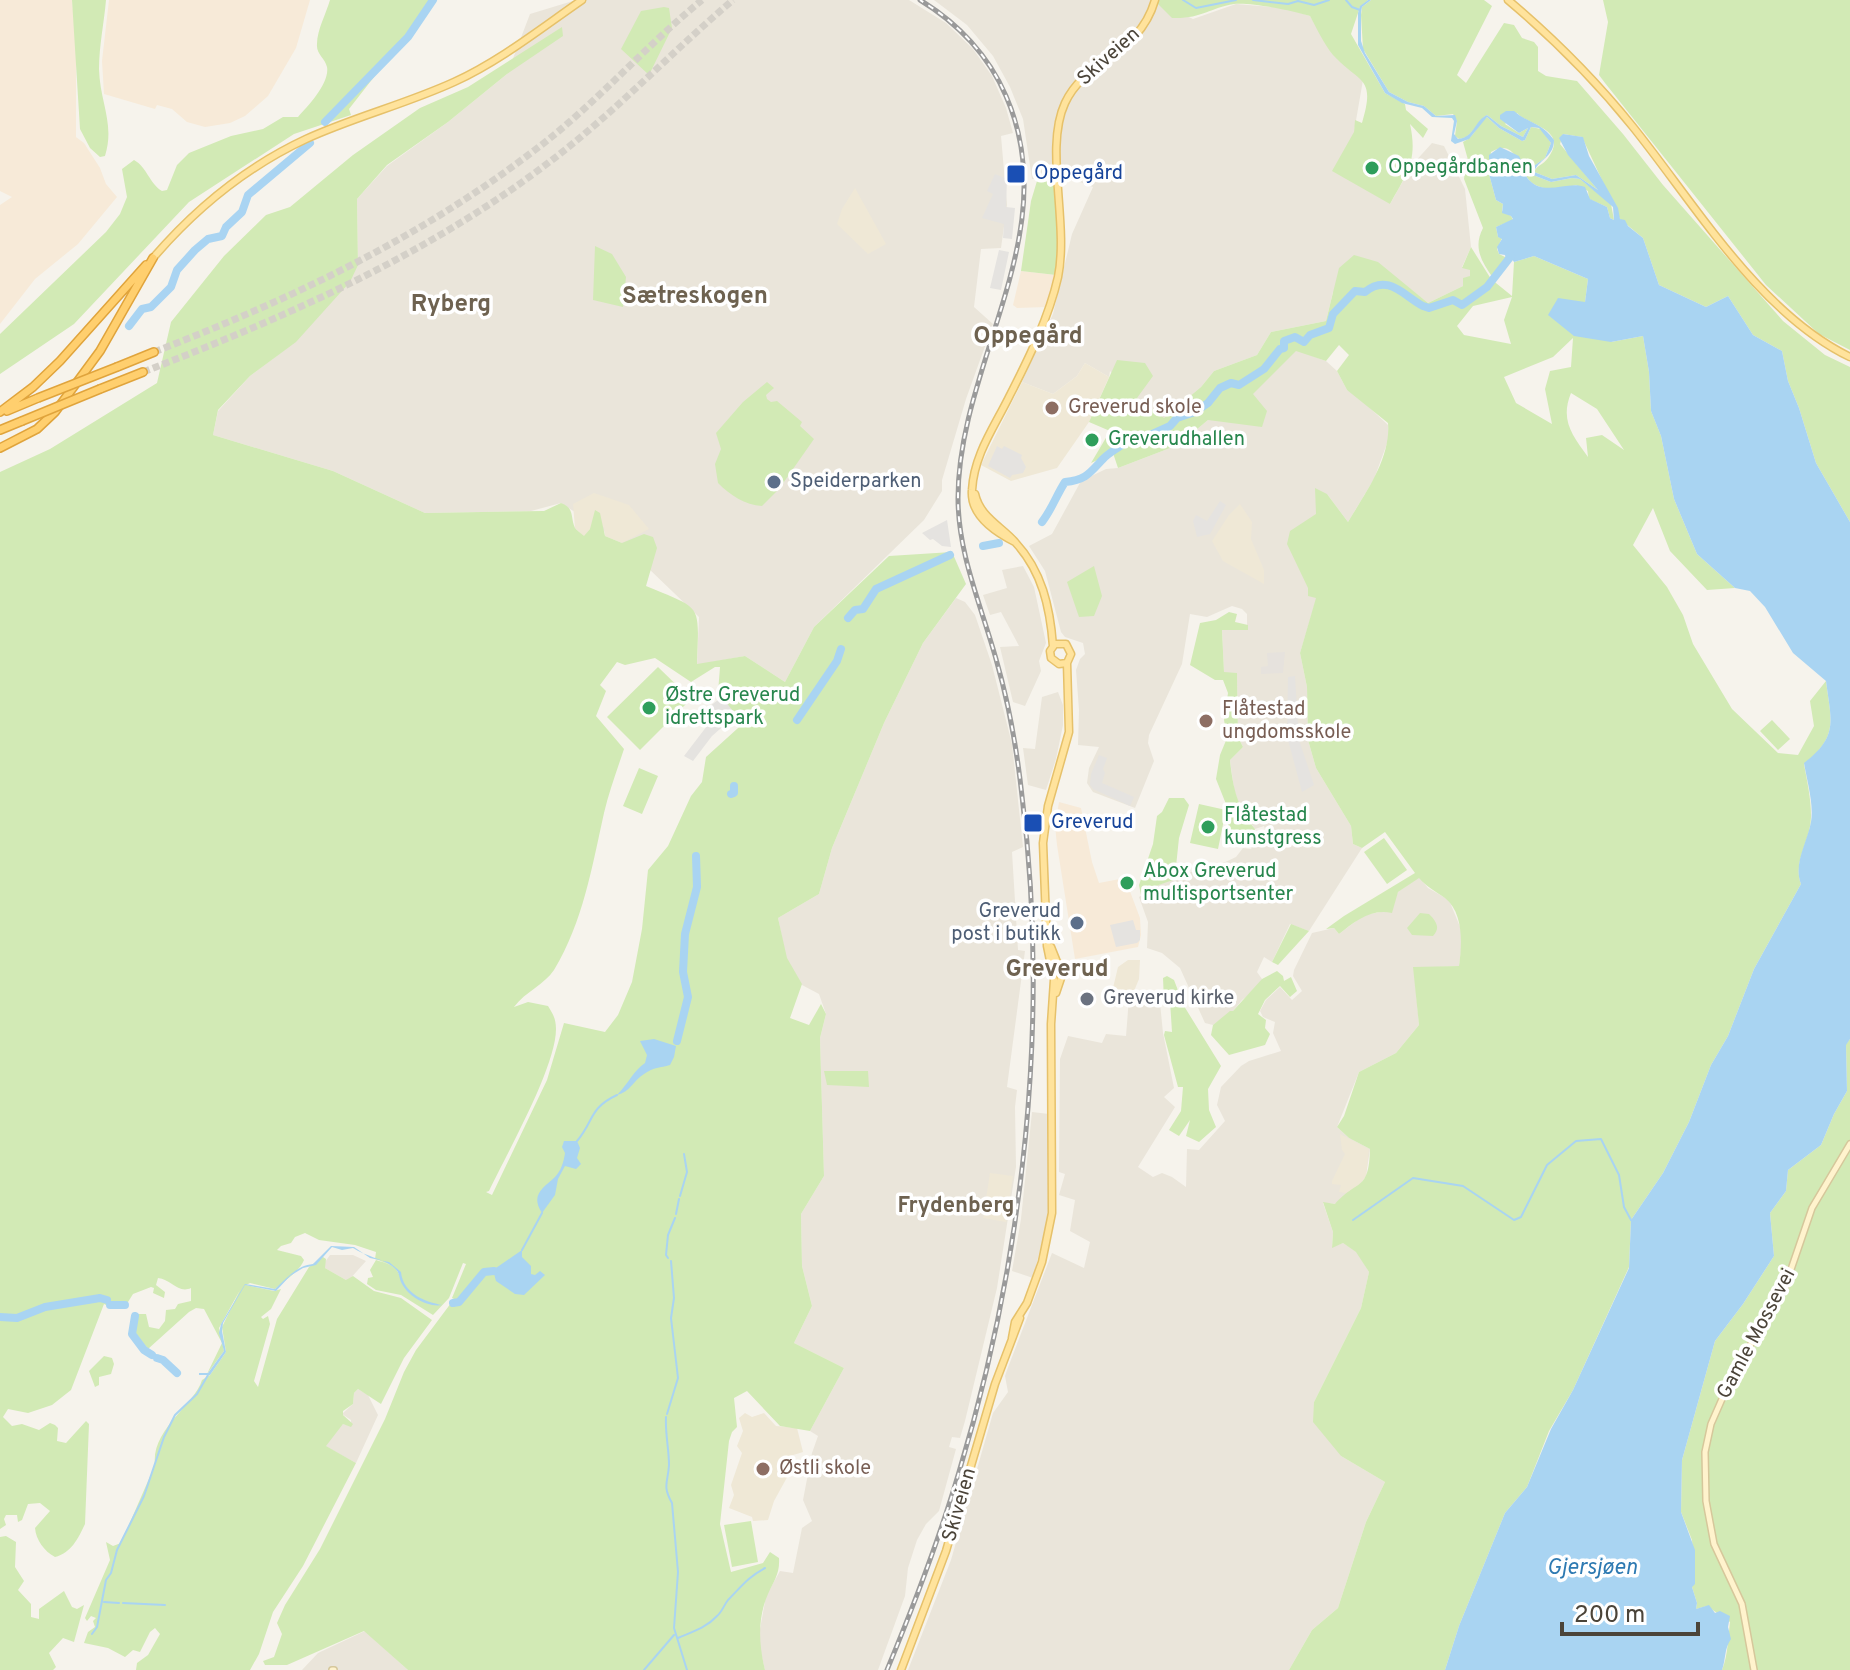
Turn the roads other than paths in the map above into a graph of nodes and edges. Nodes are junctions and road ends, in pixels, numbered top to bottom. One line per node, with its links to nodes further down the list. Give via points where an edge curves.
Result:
1 (582, 0): 4 (main road, via 477,71 322,132 255,167 198,211)
2 (1508, 0): 6 (main road, via 1614,105 1782,310)
3 (1154, 1): 11 (main road, Skiveien, via 1136,37 1078,83 1064,105 1058,129 1062,239 1057,282 1015,386 981,450 974,479 982,510 1037,571)
4 (153, 258): 8 (highway, via 60,361); 10 (highway, via 100,351 55,412 37,429)
5 (154, 352): 8 (highway, bridge)
6 (1850, 357)
7 (143, 372): 9 (highway, bridge)
8 (0, 413)
9 (0, 430)
10 (0, 448)
11 (1057, 644): 12 (main road, via 1051,658); 12 (main road, via 1071,651)
12 (1063, 664): 13 (main road, via 1070,708 1067,742 1043,843)
13 (1054, 964): 14 (main road); 14 (main road, via 1064,967)
14 (1058, 975): 16 (main road, Skiveien, via 1053,1000 1051,1218 1042,1262 1012,1330 946,1551)
15 (1850, 1144): 17 (main road, Gamle Mossevei, via 1812,1208 1785,1287 1733,1374 1705,1452 1714,1544 1742,1604)
16 (901, 1670)
17 (1754, 1670)

